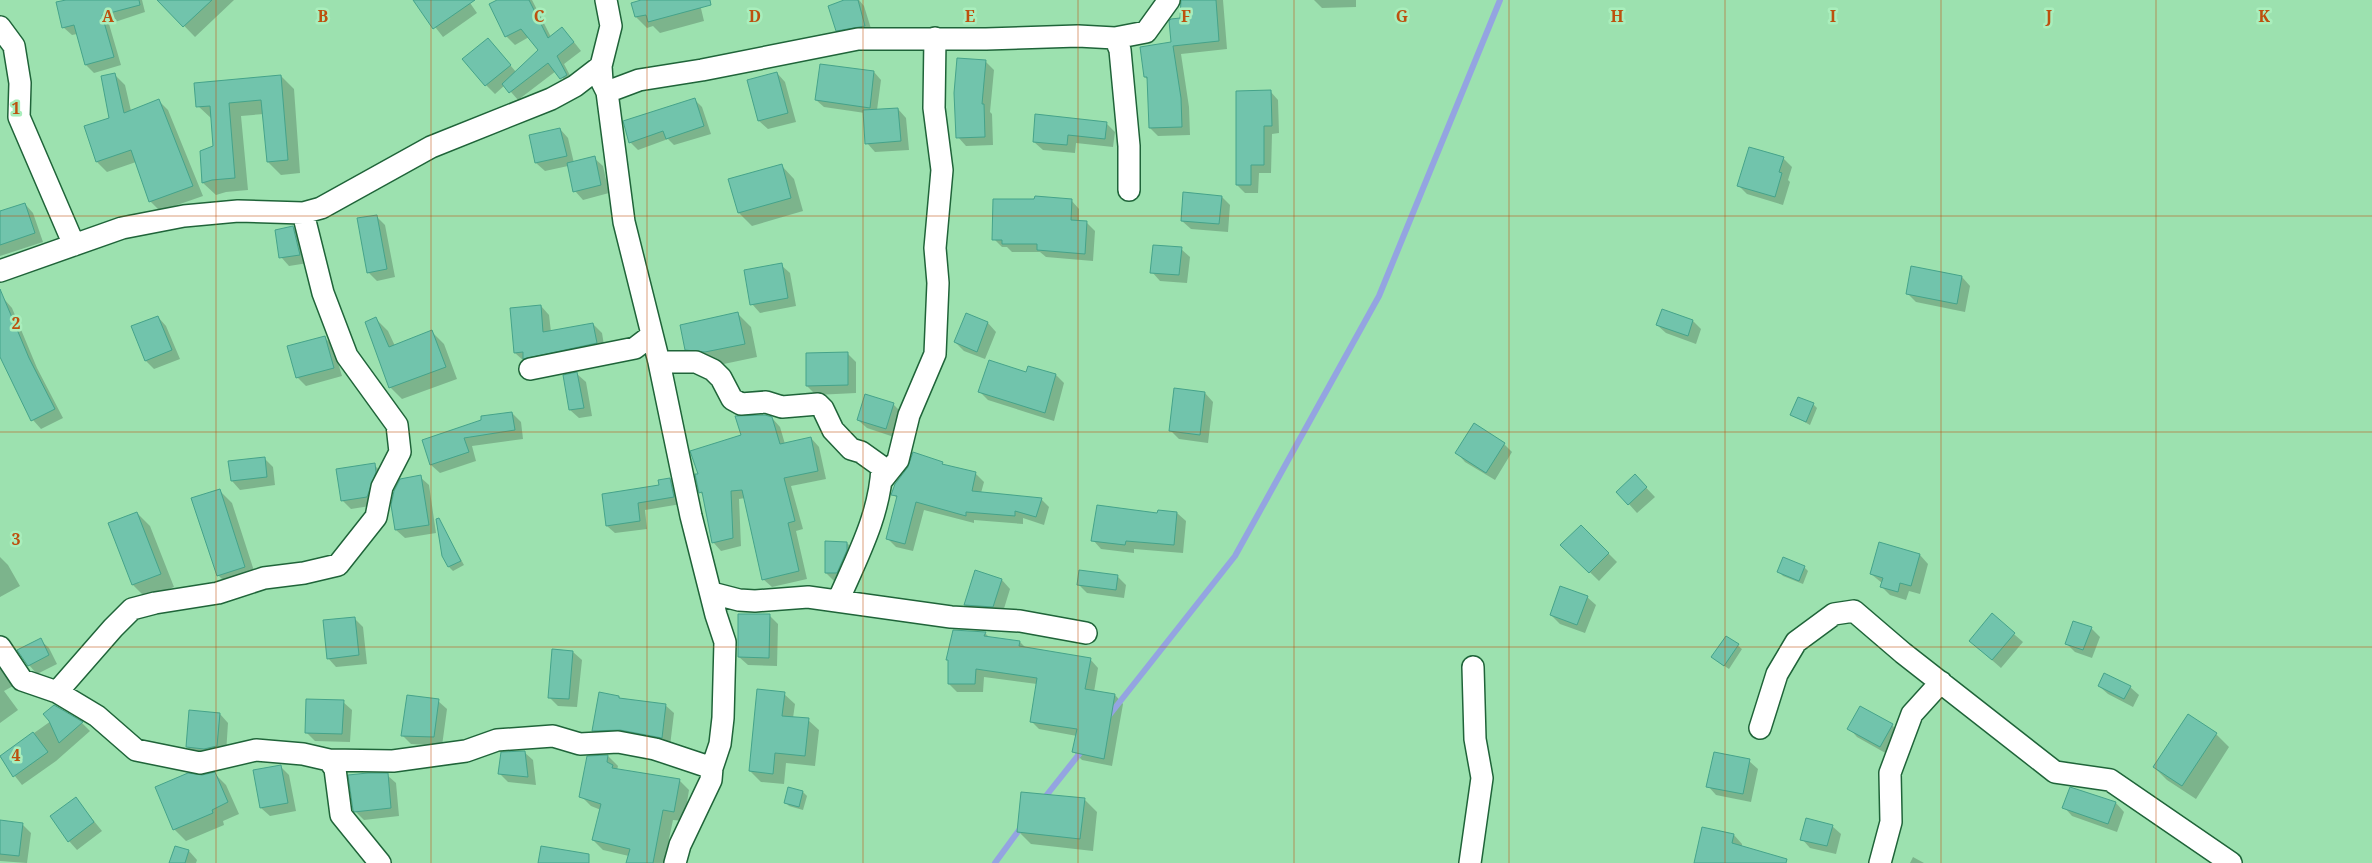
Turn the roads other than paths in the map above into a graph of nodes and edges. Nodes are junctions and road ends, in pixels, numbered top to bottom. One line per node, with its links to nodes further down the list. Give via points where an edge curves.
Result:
1 (606, 0): 6 (street, via 611,26)
2 (1170, 0): 5 (street, via 1146,32)
3 (0, 27): 10 (street, via 14,46 20,83 20,117)
4 (935, 38): 5 (street); 7 (street, via 858,39 639,80); 15 (street, via 934,108 942,170 934,248 938,283 935,354 909,415 898,460)
5 (1115, 38): 8 (street, via 1120,50 1129,146)
6 (601, 66): 7 (street); 9 (street, via 551,99 432,147 321,208)
7 (606, 92): 12 (street, via 624,222)
8 (1129, 190)
9 (303, 213): 10 (street, via 238,211 184,216 122,228); 22 (street, via 322,293 347,356 397,425 400,452 382,487 376,517 338,565 264,578 218,594 132,609)
10 (74, 245): 11 (street)
11 (0, 271)
12 (652, 335): 13 (street); 14 (street, via 636,348)
13 (659, 362): 15 (street, via 696,362 713,370 732,399 740,404 766,402 782,407 818,404 851,449 882,467); 16 (street, via 691,516)
14 (530, 369)
15 (882, 480): 17 (street, via 873,521)
16 (712, 593): 17 (street, via 755,601 808,597); 25 (street, via 725,642 723,718 720,744)
17 (838, 601): 18 (street, via 951,617 1020,621)
18 (1086, 633)
19 (0, 647): 22 (street, via 22,680)
20 (1473, 667): 28 (street, via 1475,738 1482,778)
21 (1941, 682): 23 (street, via 1854,611 1834,614 1796,642 1777,674); 29 (street, via 1912,714 1890,773 1891,822); 30 (street, via 2055,772 2110,780)
22 (57, 692): 24 (street, via 98,716 136,750 144,752 200,763 256,750)
23 (1760, 728)
24 (329, 760): 25 (street, via 393,761 466,751 496,740 553,736 580,744 618,742 656,749); 26 (street, via 335,769 341,815)
25 (712, 768): 27 (street, via 711,780 680,845)
26 (380, 863)
27 (675, 863)
28 (1470, 863)
29 (1880, 863)
30 (2231, 863)

